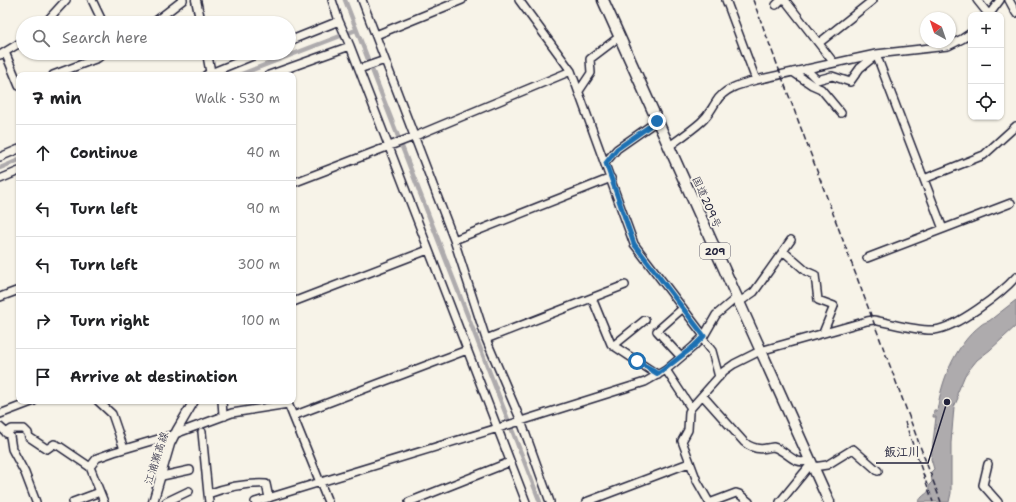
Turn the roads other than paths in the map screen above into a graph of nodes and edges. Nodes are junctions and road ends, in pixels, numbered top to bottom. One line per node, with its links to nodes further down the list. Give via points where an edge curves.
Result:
1 (66, 0): 19 (street)
2 (92, 0): 20 (street)
3 (183, 0): 21 (street)
4 (196, 0): 22 (main road)
5 (332, 0): 23 (street)
6 (362, 0): 24 (street)
7 (462, 0): 24 (street)
8 (519, 0): 40 (street)
9 (603, 0): 26 (highway, 国道209号 / 209)
10 (726, 0): 46 (street)
11 (785, 0): 28 (street)
12 (873, 0): 28 (street)
13 (977, 0): 16 (street)
14 (1000, 0): 17 (street)
15 (1012, 2): 18 (street)
16 (987, 12)
17 (991, 12)
18 (1016, 13)
19 (51, 16)
20 (100, 16)
21 (162, 16)
22 (199, 16)
23 (340, 21): 27 (street); 30 (street)
24 (376, 35): 36 (street)
25 (968, 35): 32 (street, via 948,46)
26 (619, 36): 48 (street, via 590,59 591,73); 50 (highway, 国道209号 / 209)
27 (296, 38)
28 (819, 43): 37 (street)
29 (16, 45): 31 (street)
30 (350, 46): 38 (street); 44 (street)
31 (1, 54): 47 (street)
32 (876, 54): 37 (street); 39 (street, via 860,68 850,82 832,76 818,80); 61 (street)
33 (93, 60): 41 (street)
34 (208, 60): 42 (main road)
35 (243, 60): 43 (street)
36 (384, 60): 38 (street); 52 (street)
37 (834, 63): 39 (street)
38 (360, 69): 53 (street)
39 (806, 69): 45 (street)
40 (571, 71): 48 (street); 52 (street)
41 (61, 72)
42 (209, 72)
43 (214, 72)
44 (277, 72)
45 (793, 72): 46 (street); 49 (street, via 822,89)
46 (756, 80): 54 (street, via 736,85 720,97 712,111 700,123)
47 (16, 81)
48 (579, 91): 57 (street)
49 (841, 113)
50 (657, 121): 54 (highway, 国道209号 / 209); 57 (street, via 617,149)
51 (1016, 126): 61 (street, via 984,155)
52 (414, 137): 53 (street); 65 (street)
53 (389, 146): 62 (street); 67 (street)
54 (668, 147): 76 (highway, 国道209号 / 209)
55 (16, 150): 56 (street)
56 (0, 157)
57 (606, 163): 60 (street)
58 (16, 172): 59 (street)
59 (0, 178)
60 (611, 178): 65 (street); 77 (street, via 634,244)
61 (924, 179): 64 (street)
62 (296, 182)
63 (1010, 203): 64 (street)
64 (943, 229): 69 (street)
65 (454, 240): 81 (street)
66 (791, 240): 68 (street)
67 (428, 250): 75 (street); 83 (street)
68 (783, 251): 76 (street, via 754,292); 79 (street, via 806,271 815,275 818,300 834,306)
69 (867, 258)
70 (1016, 277): 79 (street, via 974,311 954,323 934,330 872,320)
71 (625, 285): 74 (street)
72 (16, 291): 73 (street)
73 (0, 297)
74 (592, 298): 81 (street); 82 (street)
75 (296, 301)
76 (737, 301): 80 (street, via 716,315); 84 (highway, 国道209号 / 209)
77 (683, 308): 80 (street); 85 (street, via 657,331)
78 (645, 320): 82 (street)
79 (823, 333): 84 (street)
80 (703, 337): 85 (street); 88 (street, via 712,351)
81 (486, 339): 100 (street)
82 (613, 346): 87 (street)
83 (467, 350): 99 (street); 102 (street)
84 (760, 351): 88 (street, via 728,367); 109 (highway, 国道209号 / 209)
85 (681, 357): 86 (street)
86 (666, 370): 87 (street); 96 (street)
87 (658, 374): 100 (street, via 645,382)
88 (719, 377): 89 (street)
89 (703, 396): 96 (street); 109 (street, via 749,446 761,449 774,448 798,462)
90 (26, 404): 97 (street)
91 (101, 404): 106 (street, via 112,414)
92 (192, 404): 105 (main road, 江浦瀬高線)
93 (222, 404): 98 (street)
94 (282, 404): 98 (street)
95 (288, 404): 99 (street)
96 (691, 408): 108 (street, via 688,430 682,441)
97 (0, 414)
98 (225, 416): 105 (street)
99 (293, 416): 115 (street)
100 (521, 421): 102 (street); 130 (street)
101 (0, 427): 104 (street)
102 (499, 428): 107 (street); 115 (street)
103 (202, 432): 118 (street)
104 (6, 433): 111 (street, via 12,429 24,429 29,437 47,448 54,444 59,446); 120 (street, via 10,436 12,449)
105 (175, 434): 106 (street); 114 (main road, 江浦瀬高線)
106 (124, 449): 111 (street, via 97,458)
107 (510, 462): 128 (street); 129 (street)
108 (690, 463): 131 (street); 132 (street)
109 (811, 464): 113 (street, via 827,465 853,449); 135 (street); 136 (highway, 国道209号 / 209)
110 (988, 464): 137 (street, via 983,486)
111 (90, 467): 117 (street)
112 (190, 470): 114 (street)
113 (878, 471)
114 (162, 476): 123 (main road, 江浦瀬高線)
115 (320, 483): 119 (street); 127 (street)
116 (189, 491): 124 (street)
117 (100, 492): 121 (street); 122 (street)
118 (208, 494): 119 (street, via 222,488 252,483 266,484); 125 (street)
119 (266, 500): 126 (street)
120 (36, 502)
121 (73, 502)
122 (104, 502)
123 (153, 502)
124 (166, 502)
125 (209, 502)
126 (256, 502)
127 (328, 502)
128 (409, 502)
129 (526, 502)
130 (550, 502)
131 (586, 502)
132 (709, 502)
133 (712, 502): 134 (street, via 736,493)
134 (749, 502)
135 (780, 502)
136 (829, 502)
137 (998, 502)

